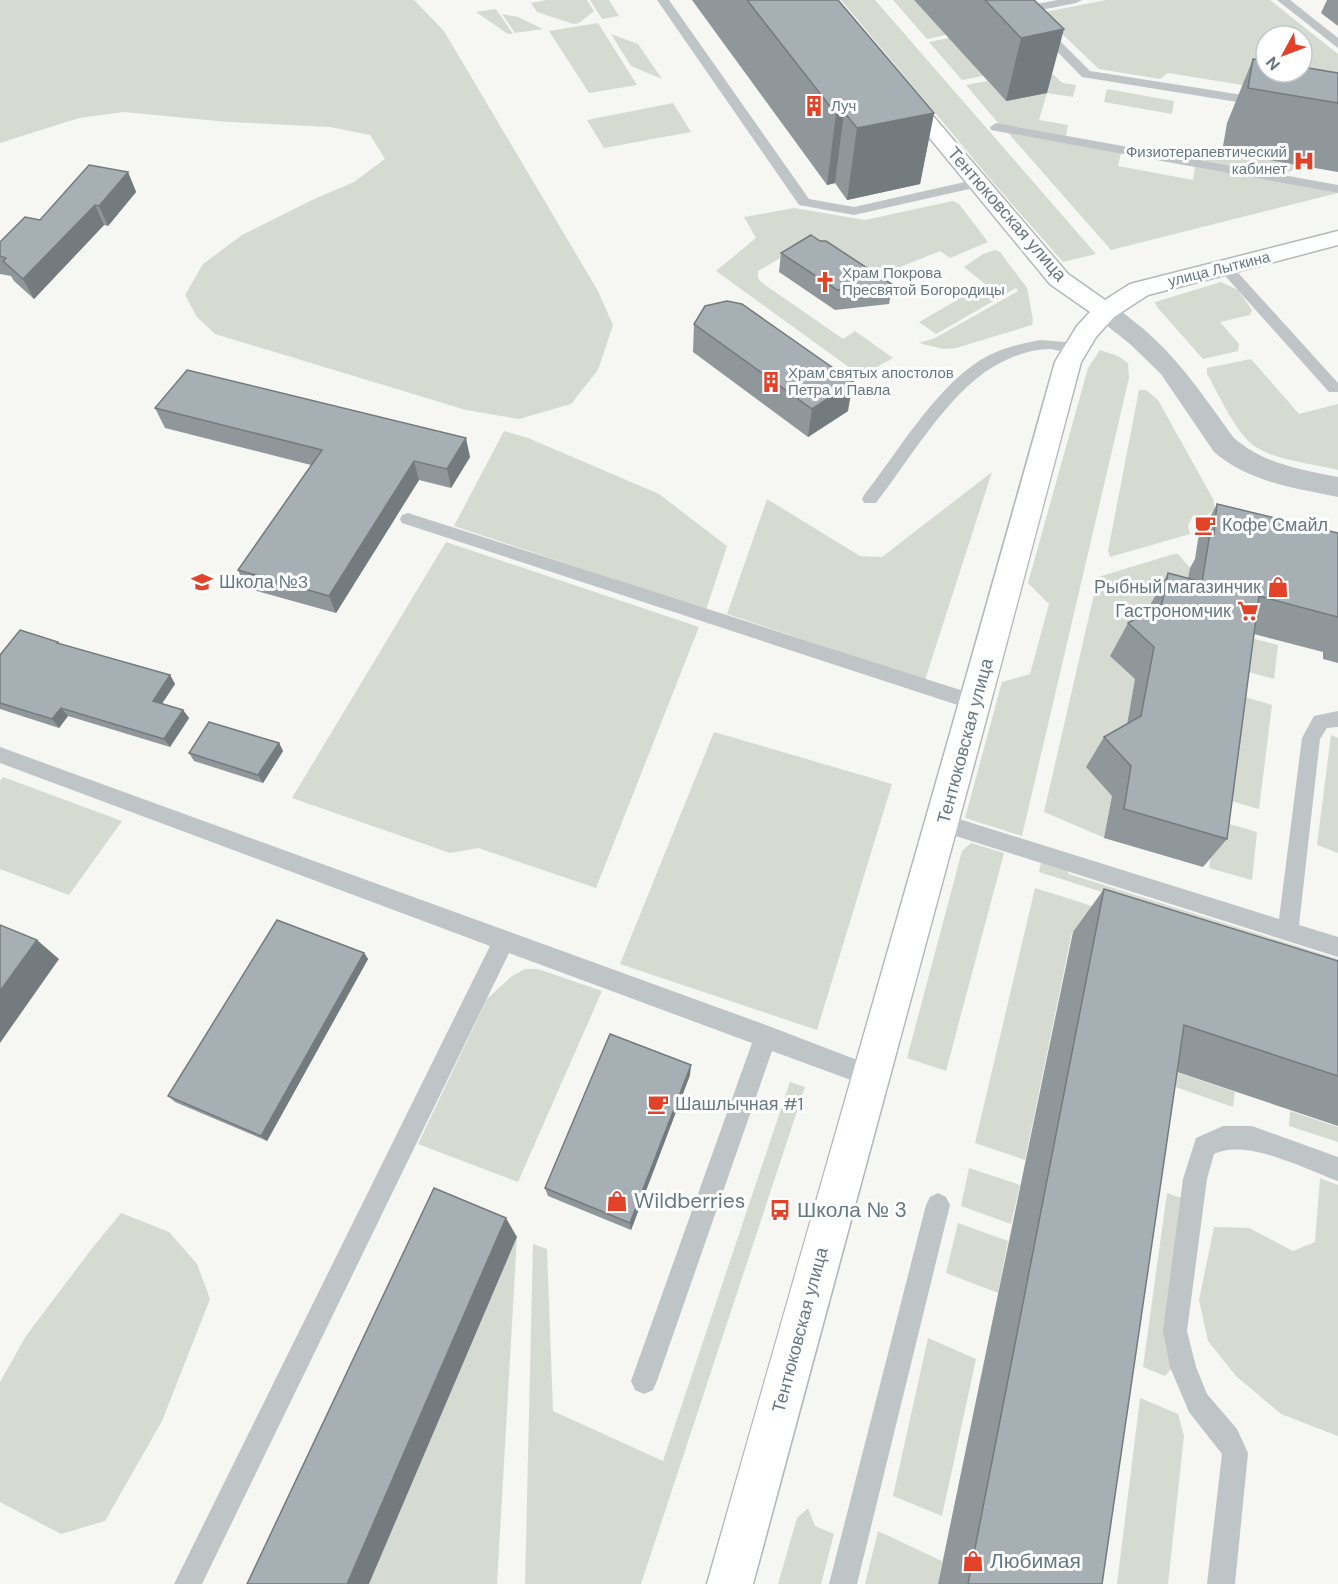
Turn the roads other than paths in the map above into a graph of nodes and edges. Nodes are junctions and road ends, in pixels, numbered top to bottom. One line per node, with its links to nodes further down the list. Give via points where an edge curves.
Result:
1 (663, 0): 10 (lane, via 804,202 854,211)
2 (1013, 0): 5 (lane)
3 (1076, 0): 5 (lane)
4 (1283, 0): 6 (lane)
5 (1023, 10): 8 (lane, via 1086,74)
6 (1338, 44)
7 (893, 82): 10 (street, Тентюковская улица)
8 (1278, 105)
9 (996, 127): 11 (lane)
10 (978, 183): 14 (street, Тентюковская улица, via 1059,279)
11 (1338, 189)
12 (1338, 238): 13 (street, улица Лыткина)
13 (1225, 267): 14 (street, улица Лыткина, via 1139,289); 16 (lane)
14 (1105, 311): 15 (street, Тентюковская улица); 17 (street, via 1170,368 1234,456 1253,467)
15 (1077, 348): 18 (lane, via 1042,345 1014,350 972,372 952,391); 20 (street, Тентюковская улица, via 1068,362)
16 (1334, 388)
17 (1338, 487)
18 (870, 500)
19 (408, 519): 20 (lane)
20 (976, 703): 23 (street, Тентюковская улица)
21 (1338, 719): 24 (lane, via 1321,721 1311,738)
22 (0, 755): 25 (lane)
23 (943, 823): 24 (lane); 28 (street, Тентюковская улица)
24 (1288, 932): 26 (lane)
25 (504, 940): 27 (lane); 32 (lane)
26 (1338, 947)
27 (766, 1036): 28 (lane); 31 (lane)
28 (870, 1076): 33 (street, Тентюковская улица)
29 (1338, 1169): 35 (lane, via 1252,1138 1223,1137 1204,1146 1195,1179 1175,1331 1183,1367 1198,1403 1228,1438 1235,1453)
30 (938, 1205): 34 (lane)
31 (644, 1381)
32 (188, 1584)
33 (730, 1584)
34 (843, 1584)
35 (1221, 1584)

